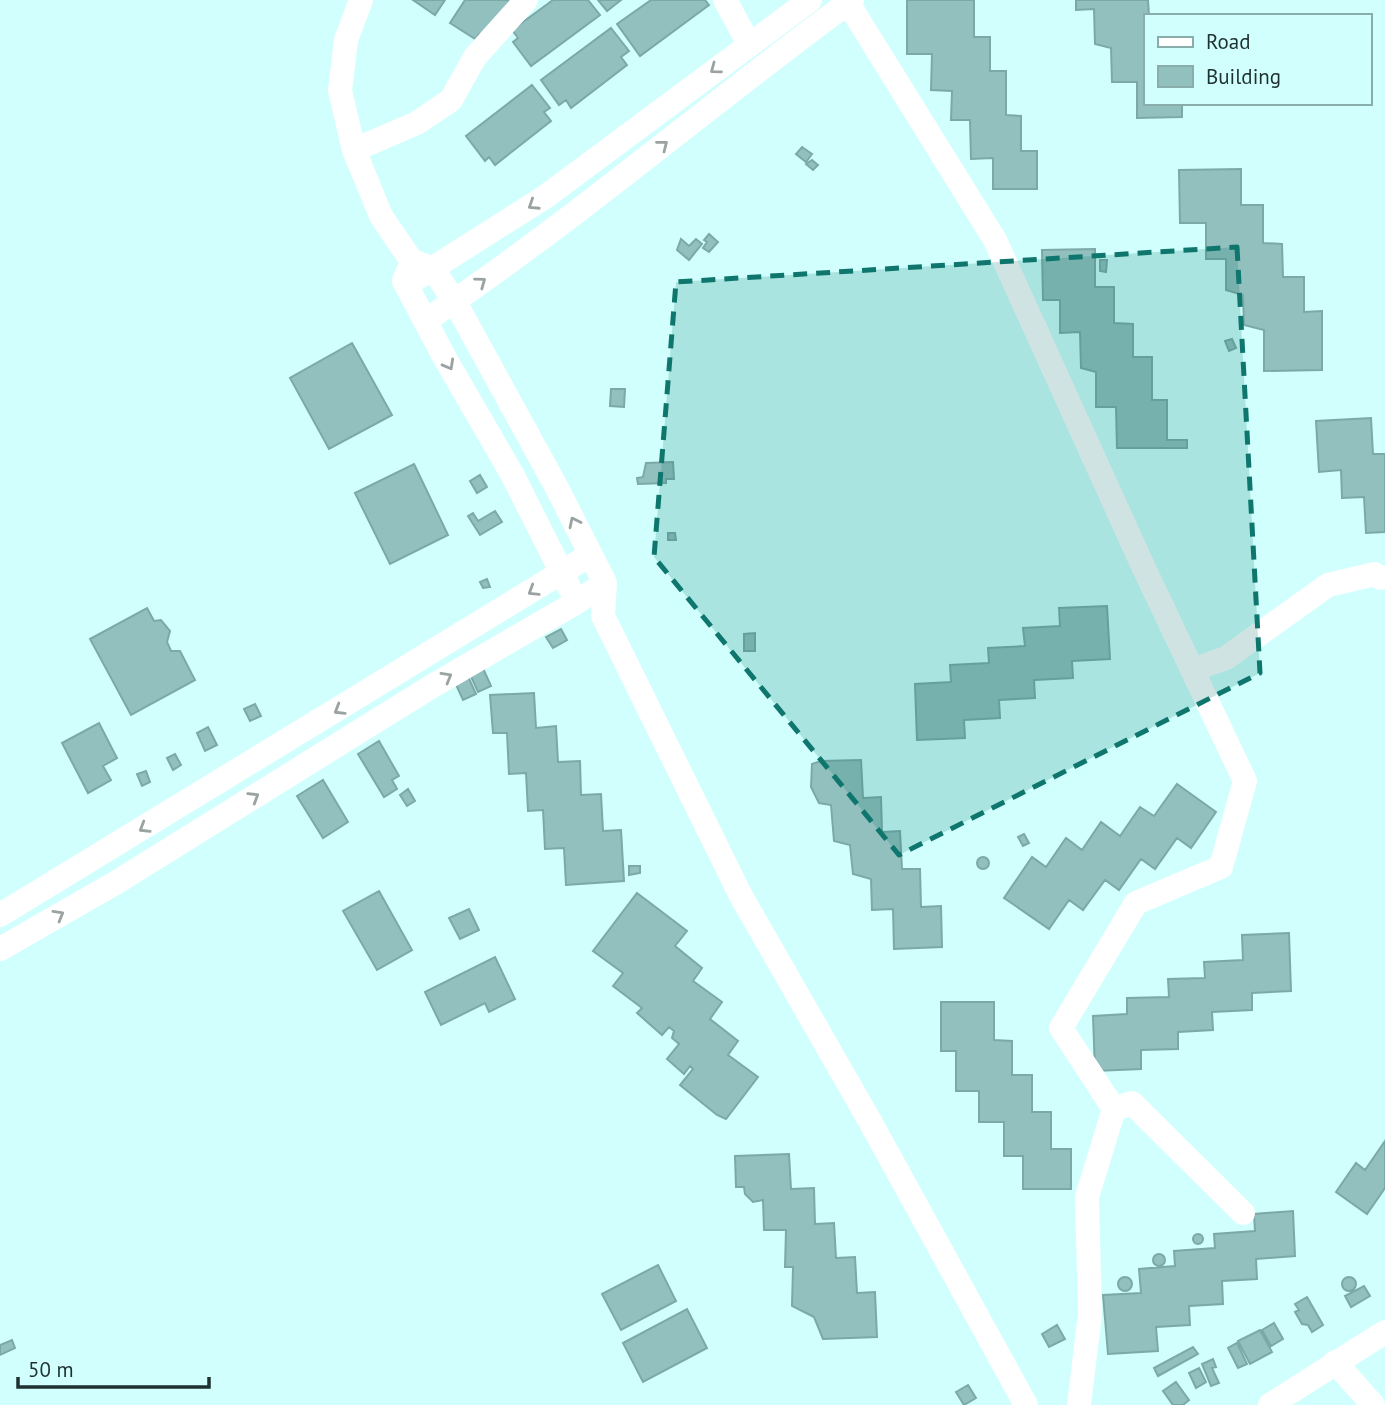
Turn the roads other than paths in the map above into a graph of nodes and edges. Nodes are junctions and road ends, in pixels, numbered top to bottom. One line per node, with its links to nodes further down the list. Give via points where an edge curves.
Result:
1 (361, 0): 7 (street, via 346,40 340,91)
2 (526, 0): 7 (street, via 475,57 451,100 417,123)
3 (725, 0): 6 (street)
4 (810, 0): 6 (street)
5 (850, 2): 9 (street, one-way to 5); 17 (street, via 996,240)
6 (749, 44): 8 (street, one-way to 8, via 545,197)
7 (354, 150): 8 (street, via 381,216)
8 (422, 264): 9 (street); 10 (street, via 404,281)
9 (455, 302): 10 (street); 11 (street, one-way to 9)
10 (425, 321): 12 (street, one-way to 12)
11 (590, 555): 12 (street); 14 (street)
12 (562, 573): 15 (street); 18 (street, one-way to 18)
13 (1380, 578): 17 (street, via 1376,574 1328,584 1226,658)
14 (605, 583): 15 (street); 16 (street)
15 (577, 602): 16 (street, via 586,612); 19 (street, one-way to 15, via 117,883 429,688)
16 (603, 616): 24 (street, via 741,896)
17 (1192, 670): 20 (street, via 1245,781 1221,867 1136,903 1061,1028)
18 (0, 915)
19 (0, 949)
20 (1114, 1109): 21 (street, via 1132,1103); 25 (street, via 1087,1197 1090,1314)
21 (1243, 1213)
22 (1385, 1332): 23 (street)
23 (1335, 1362): 26 (street); 27 (street)
24 (1026, 1405)
25 (1079, 1405)
26 (1270, 1405)
27 (1373, 1405)

